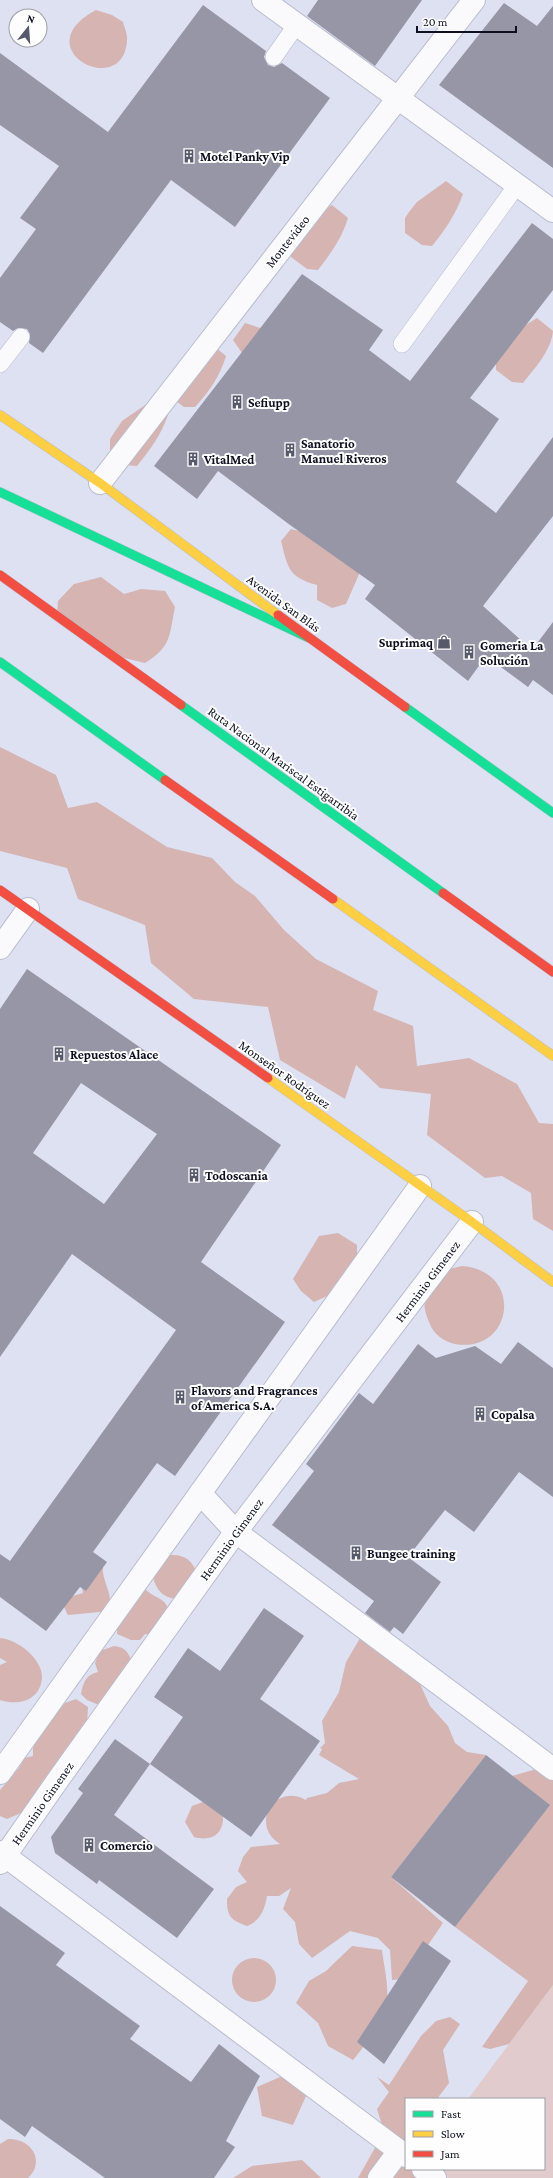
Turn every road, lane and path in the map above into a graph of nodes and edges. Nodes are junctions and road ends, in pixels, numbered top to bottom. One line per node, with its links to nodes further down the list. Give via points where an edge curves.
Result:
1 (264, 0): 3 (street)
2 (474, 0): 5 (street, Montevideo)
3 (297, 24): 4 (lane); 5 (street)
4 (274, 57)
5 (398, 98): 6 (street); 12 (street, Montevideo)
6 (517, 185): 7 (street); 9 (lane)
7 (553, 211)
8 (21, 337): 10 (lane)
9 (402, 344)
10 (0, 364)
11 (0, 415): 12 (main road, Avenida San Blás)
12 (100, 483): 15 (main road, Avenida San Blás)
13 (0, 492): 15 (main road)
14 (0, 576): 21 (main road, Ruta Nacional Mariscal Estigarribia)
15 (309, 638): 17 (main road, Avenida San Blás)
16 (0, 662): 22 (main road)
17 (553, 813)
18 (0, 890): 19 (main road, Monseñor Rodríguez)
19 (28, 909): 20 (street); 23 (main road, Monseñor Rodríguez)
20 (0, 948)
21 (553, 972)
22 (553, 1056)
23 (420, 1186): 24 (main road, Monseñor Rodríguez); 26 (street)
24 (472, 1222): 25 (main road, Monseñor Rodríguez); 27 (street, Herminio Gimenez)
25 (553, 1282)
26 (200, 1493): 27 (street); 29 (street)
27 (236, 1532): 28 (street); 30 (street, Herminio Gimenez)
28 (553, 1769)
29 (0, 1773)
30 (2, 1857): 31 (street)
31 (403, 2153): 33 (street)
32 (424, 2170): 34 (street)
33 (379, 2178)
34 (435, 2178)

